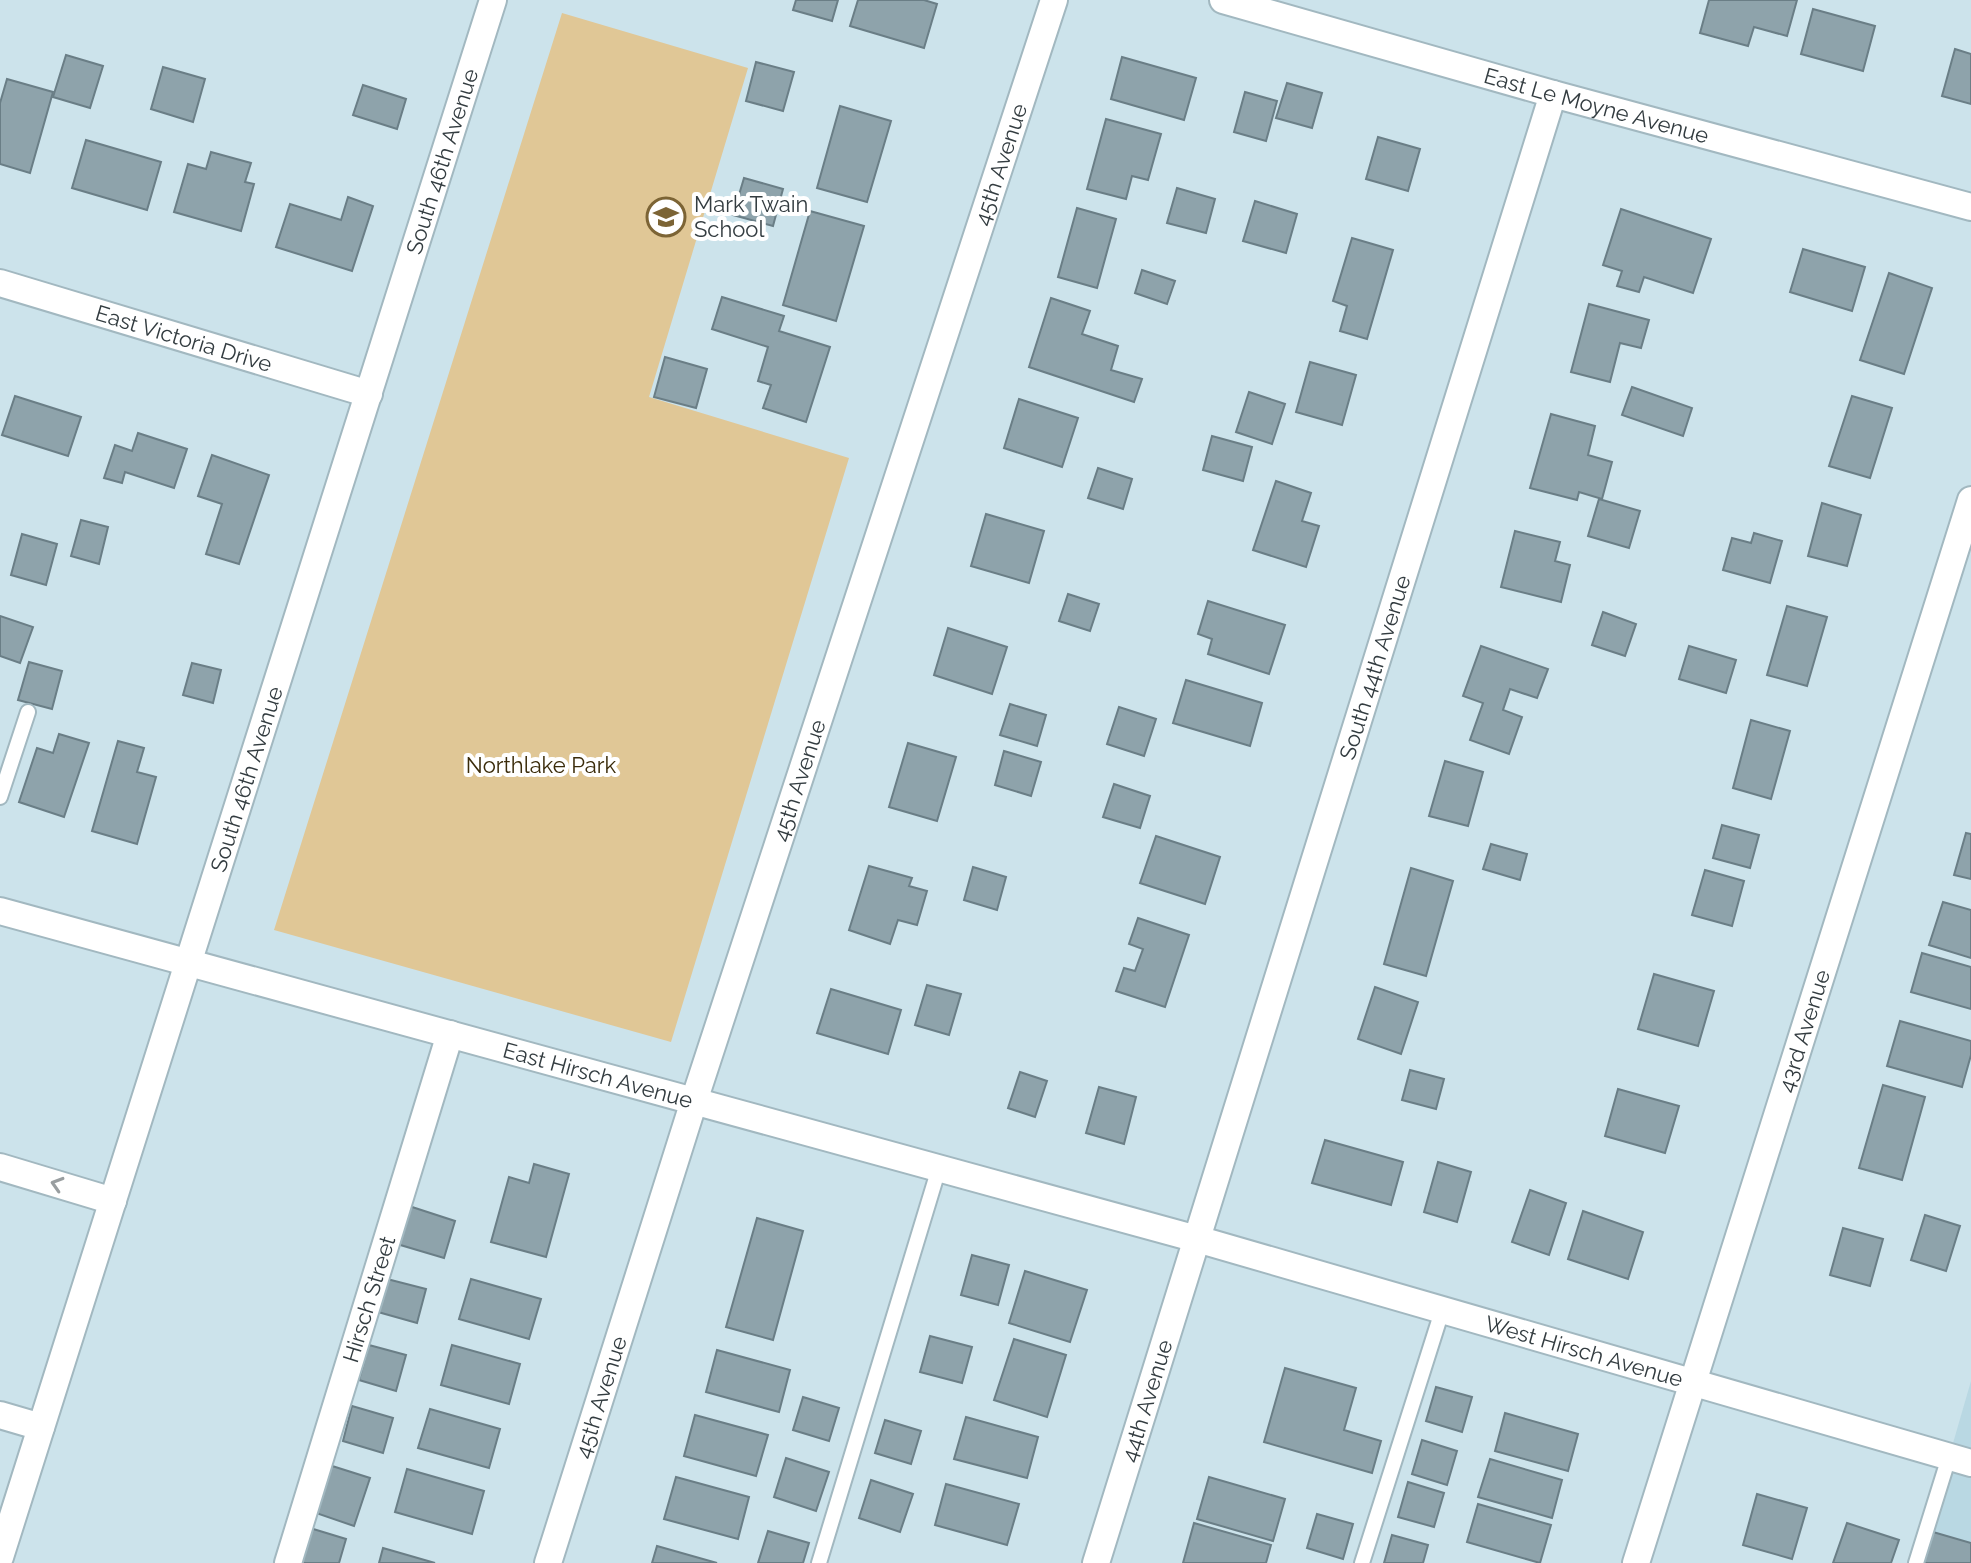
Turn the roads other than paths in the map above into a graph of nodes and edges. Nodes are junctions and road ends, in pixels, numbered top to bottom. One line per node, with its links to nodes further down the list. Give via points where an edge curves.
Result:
1 (493, 0): 7 (street, South 46th Avenue)
2 (1054, 0): 14 (street, 45th Avenue)
3 (1223, 0): 4 (street, East Le Moyne Avenue)
4 (1553, 94): 5 (street, East Le Moyne Avenue); 18 (street, South 44th Avenue)
5 (1971, 207)
6 (0, 283): 7 (street, East Victoria Drive)
7 (369, 394): 12 (street, South 46th Avenue)
8 (1971, 500): 20 (street, 43rd Avenue)
9 (28, 712): 10 (lane)
10 (0, 797)
11 (0, 911): 12 (street, East Hirsch Avenue)
12 (189, 962): 13 (street, East Hirsch Avenue); 17 (street, South 46th Avenue)
13 (450, 1034): 14 (street, East Hirsch Avenue); 25 (street, Hirsch Street)
14 (694, 1101): 16 (street, East Hirsch Avenue); 26 (street, 45th Avenue)
15 (0, 1167): 17 (street, one-way to 15)
16 (939, 1168): 18 (street, East Hirsch Avenue); 27 (lane)
17 (113, 1201): 22 (street, South 46th Avenue)
18 (1197, 1239): 19 (street, West Hirsch Avenue); 28 (street, 44th Avenue)
19 (1442, 1311): 20 (street, West Hirsch Avenue); 29 (lane)
20 (1693, 1382): 23 (street, West Hirsch Avenue); 30 (street, 43rd Avenue)
21 (0, 1415): 22 (street)
22 (41, 1427): 24 (street, South 46th Avenue)
23 (1960, 1460): 31 (lane)
24 (0, 1557)
25 (288, 1563)
26 (548, 1563)
27 (819, 1563)
28 (1096, 1563)
29 (1362, 1563)
30 (1636, 1563)
31 (1916, 1563)

